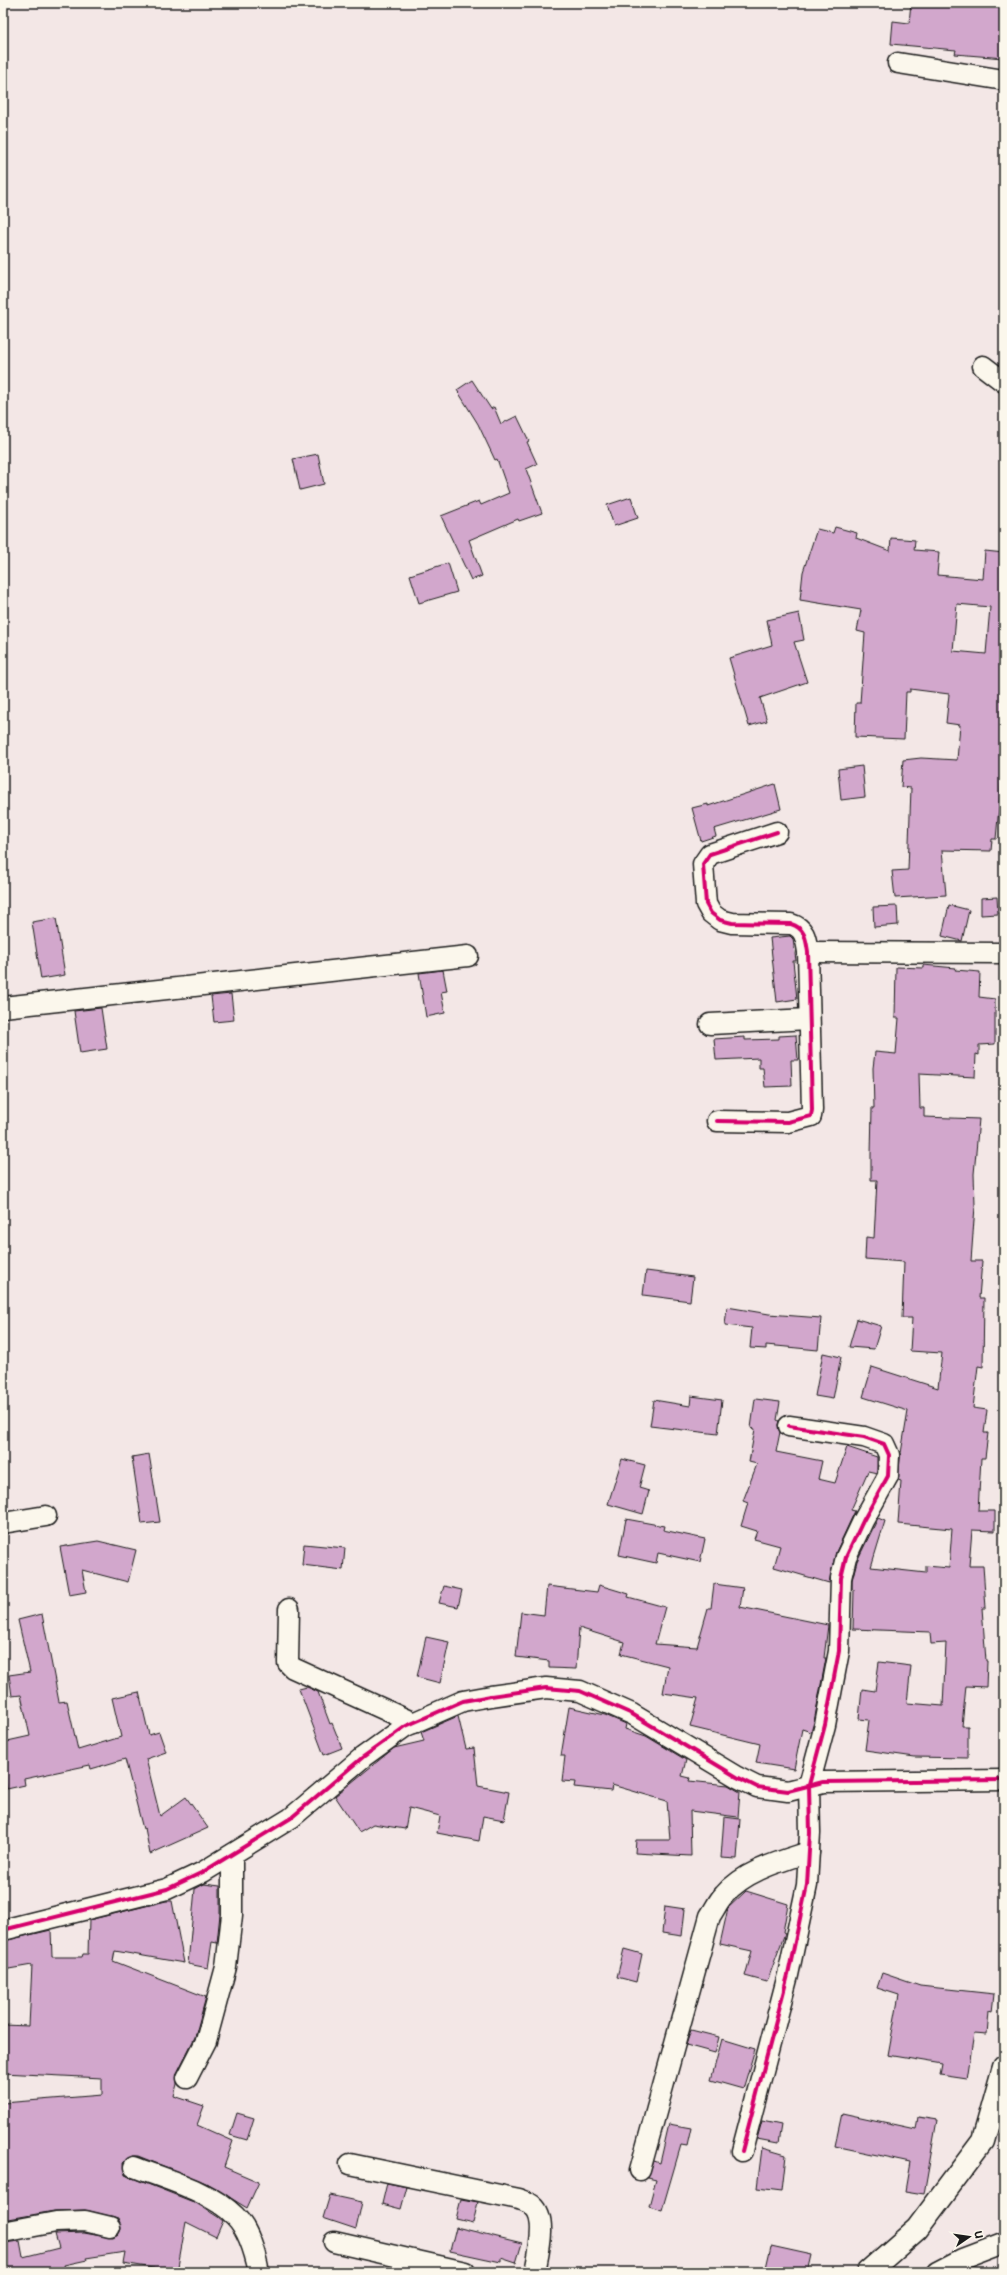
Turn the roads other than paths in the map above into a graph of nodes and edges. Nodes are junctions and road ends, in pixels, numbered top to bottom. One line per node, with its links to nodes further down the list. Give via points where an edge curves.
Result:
1 (898, 63): 2 (street)
2 (1004, 80)
3 (983, 366): 4 (street)
4 (1004, 382)
5 (776, 832): 6 (street, via 710,854 703,864 706,904 711,913 720,920 732,924 797,926 804,933)
6 (808, 952): 7 (street); 10 (street)
7 (1004, 953)
8 (468, 956): 9 (street)
9 (3, 1007)
10 (809, 1019): 11 (street); 12 (street, via 811,1116 788,1122)
11 (710, 1024)
12 (717, 1121)
13 (788, 1426): 19 (street, via 864,1437 884,1444 889,1455 888,1476 846,1557 841,1578 839,1651 825,1725)
14 (46, 1516): 15 (street)
15 (3, 1523)
16 (289, 1609): 17 (street, via 288,1663 293,1668)
17 (414, 1722): 19 (street, via 463,1701 546,1688 580,1691 632,1714 757,1787 788,1791); 21 (street, via 363,1757 291,1818)
18 (1004, 1780): 19 (street, via 823,1782)
19 (809, 1786): 20 (street)
20 (809, 1852): 25 (street, via 807,1885 788,1975); 28 (street, via 780,1861 734,1886 723,1896 710,1916)
21 (232, 1855): 22 (street, via 167,1889); 24 (street, via 232,1914 226,1967 206,2041)
22 (3, 1930)
23 (1004, 2067): 36 (street, via 983,2141 917,2229)
24 (187, 2078)
25 (742, 2151)
26 (350, 2164): 35 (street, via 530,2203 539,2214 541,2231)
27 (134, 2167): 33 (street, via 202,2194 235,2216 256,2255)
28 (640, 2170)
29 (110, 2227): 30 (street, via 86,2221 56,2222)
30 (3, 2232)
31 (334, 2242): 34 (street)
32 (1004, 2243): 37 (street)
33 (259, 2272)
34 (465, 2272)
35 (535, 2272)
36 (868, 2272)
37 (937, 2272)

